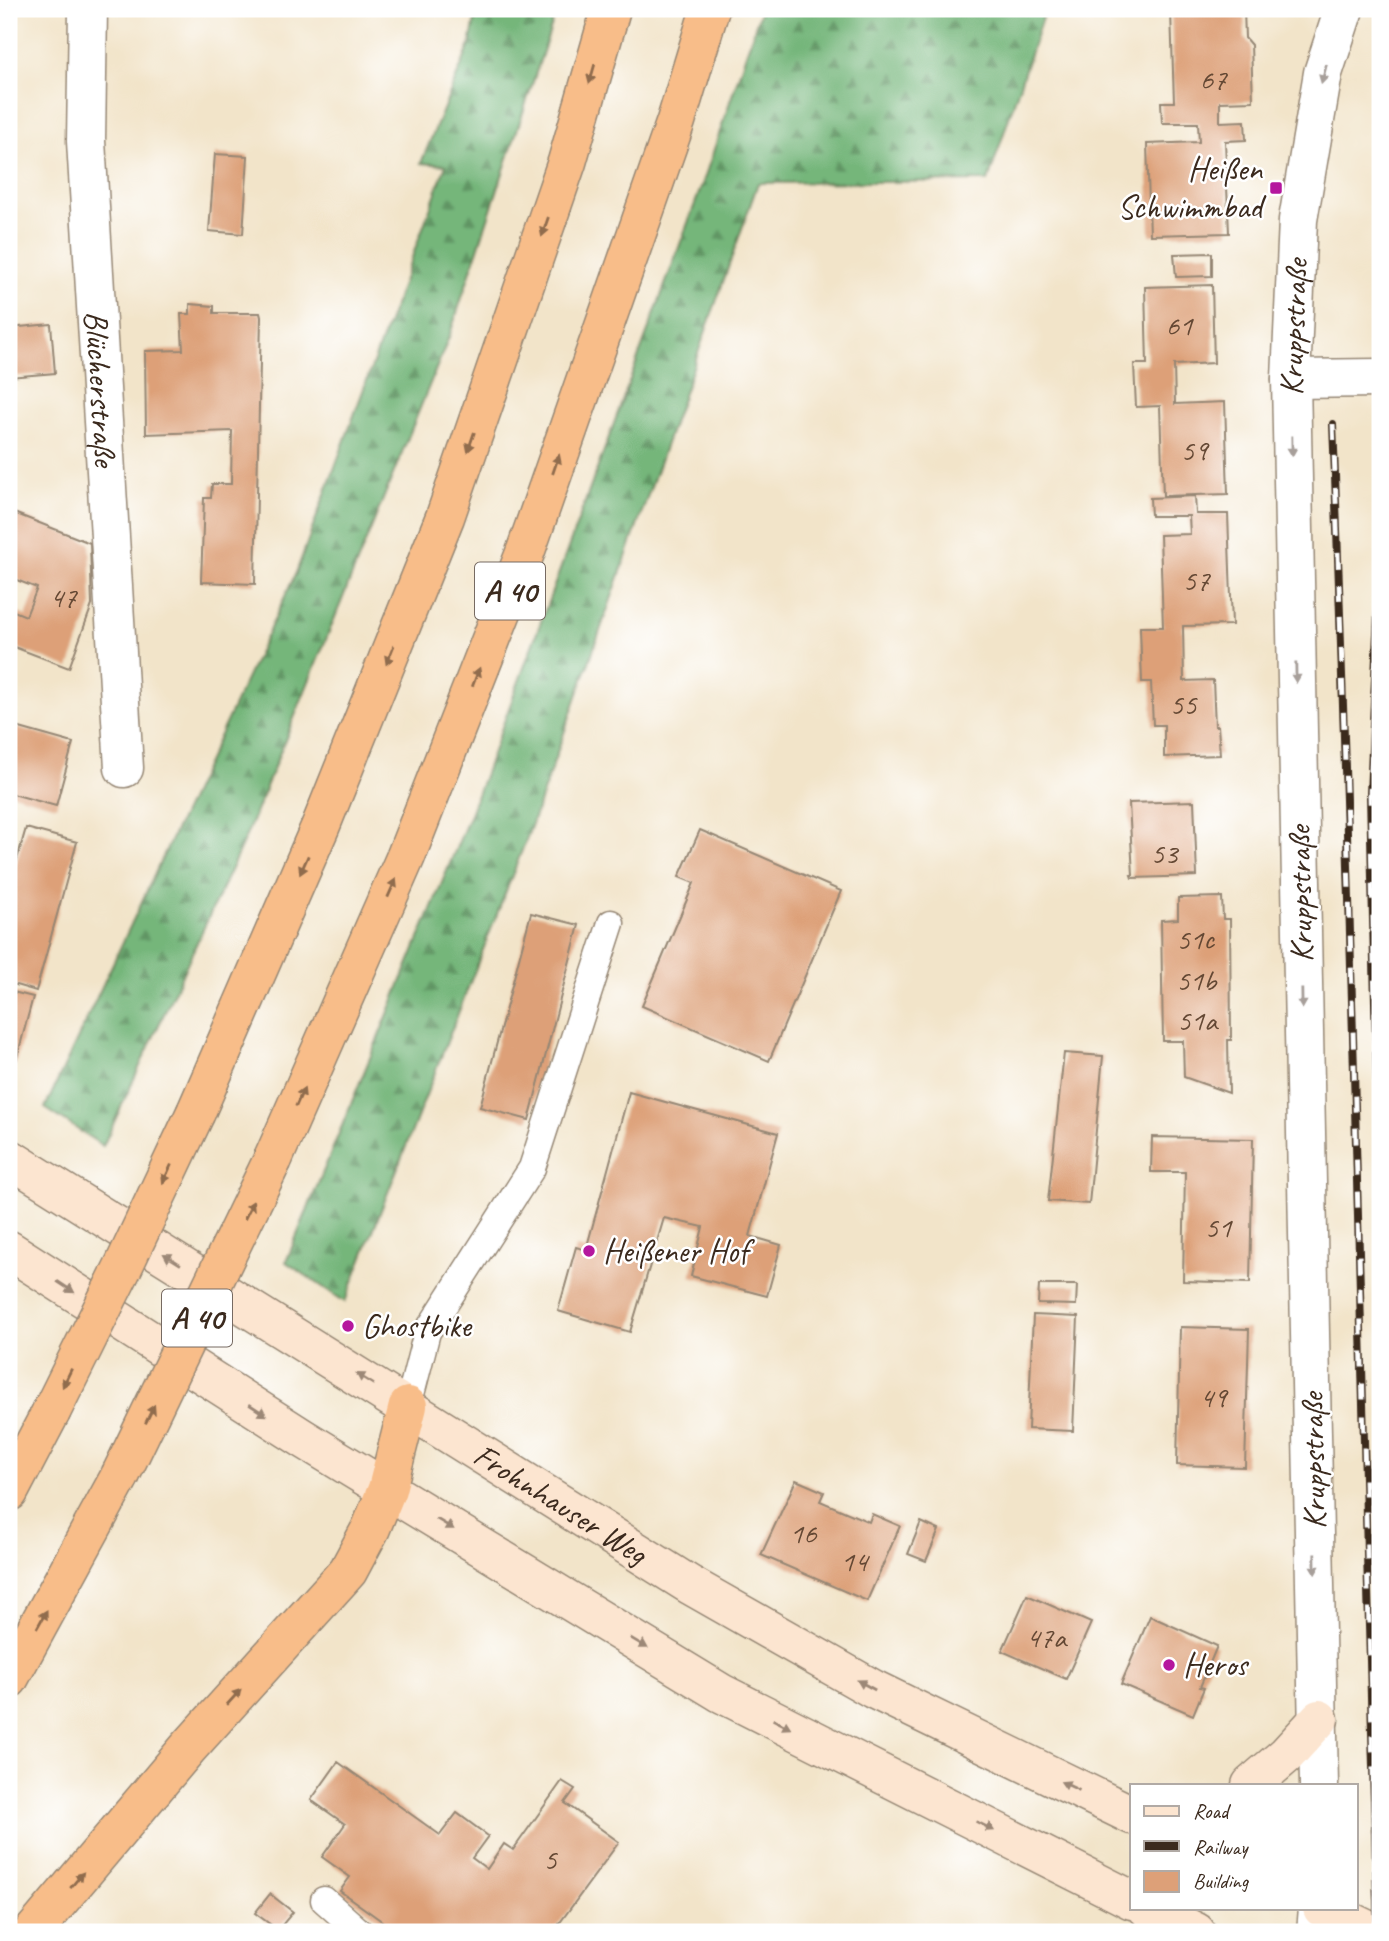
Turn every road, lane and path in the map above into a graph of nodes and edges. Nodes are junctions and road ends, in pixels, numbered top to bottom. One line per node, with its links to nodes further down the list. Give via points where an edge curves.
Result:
1 (88, 9): 7 (street, Blücherstraße, via 86,141)
2 (611, 9): 13 (highway, A 40, one-way to 13, bridge, via 567,162 445,517 321,825 124,1265)
3 (710, 9): 14 (highway, A 40, one-way to 3, bridge, via 120,1476 273,1159 406,856 525,554 676,121)
4 (1344, 9): 6 (street, Kruppstraße, one-way to 6, via 1323,73 1298,220)
5 (1380, 378): 6 (street)
6 (1291, 379): 15 (street, Kruppstraße, one-way to 15)
7 (124, 768)
8 (611, 923): 11 (lane, via 532,1168 427,1332)
9 (9, 1158): 11 (main road, Frohnhauser Weg, one-way to 9)
10 (9, 1250): 12 (main road, one-way to 12)
11 (408, 1406): 12 (highway); 18 (main road, Frohnhauser Weg, one-way to 11, via 850,1676 690,1585)
12 (387, 1489): 19 (main road, one-way to 19, via 721,1693); 25 (highway, one-way to 12, via 188,1748 348,1571)
13 (9, 1492)
14 (9, 1679)
15 (1319, 1719): 16 (main road); 17 (street, Kruppstraße)
16 (1252, 1784)
17 (1319, 1784)
18 (1130, 1814)
19 (1130, 1899)
20 (324, 1900): 26 (lane)
21 (1151, 1910): 27 (main road)
22 (1319, 1910): 28 (street)
23 (1320, 1910): 29 (main road)
24 (1323, 1910): 30 (main road)
25 (33, 1932)
26 (360, 1932)
27 (1196, 1932)
28 (1316, 1932)
29 (1326, 1932)
30 (1372, 1932)

